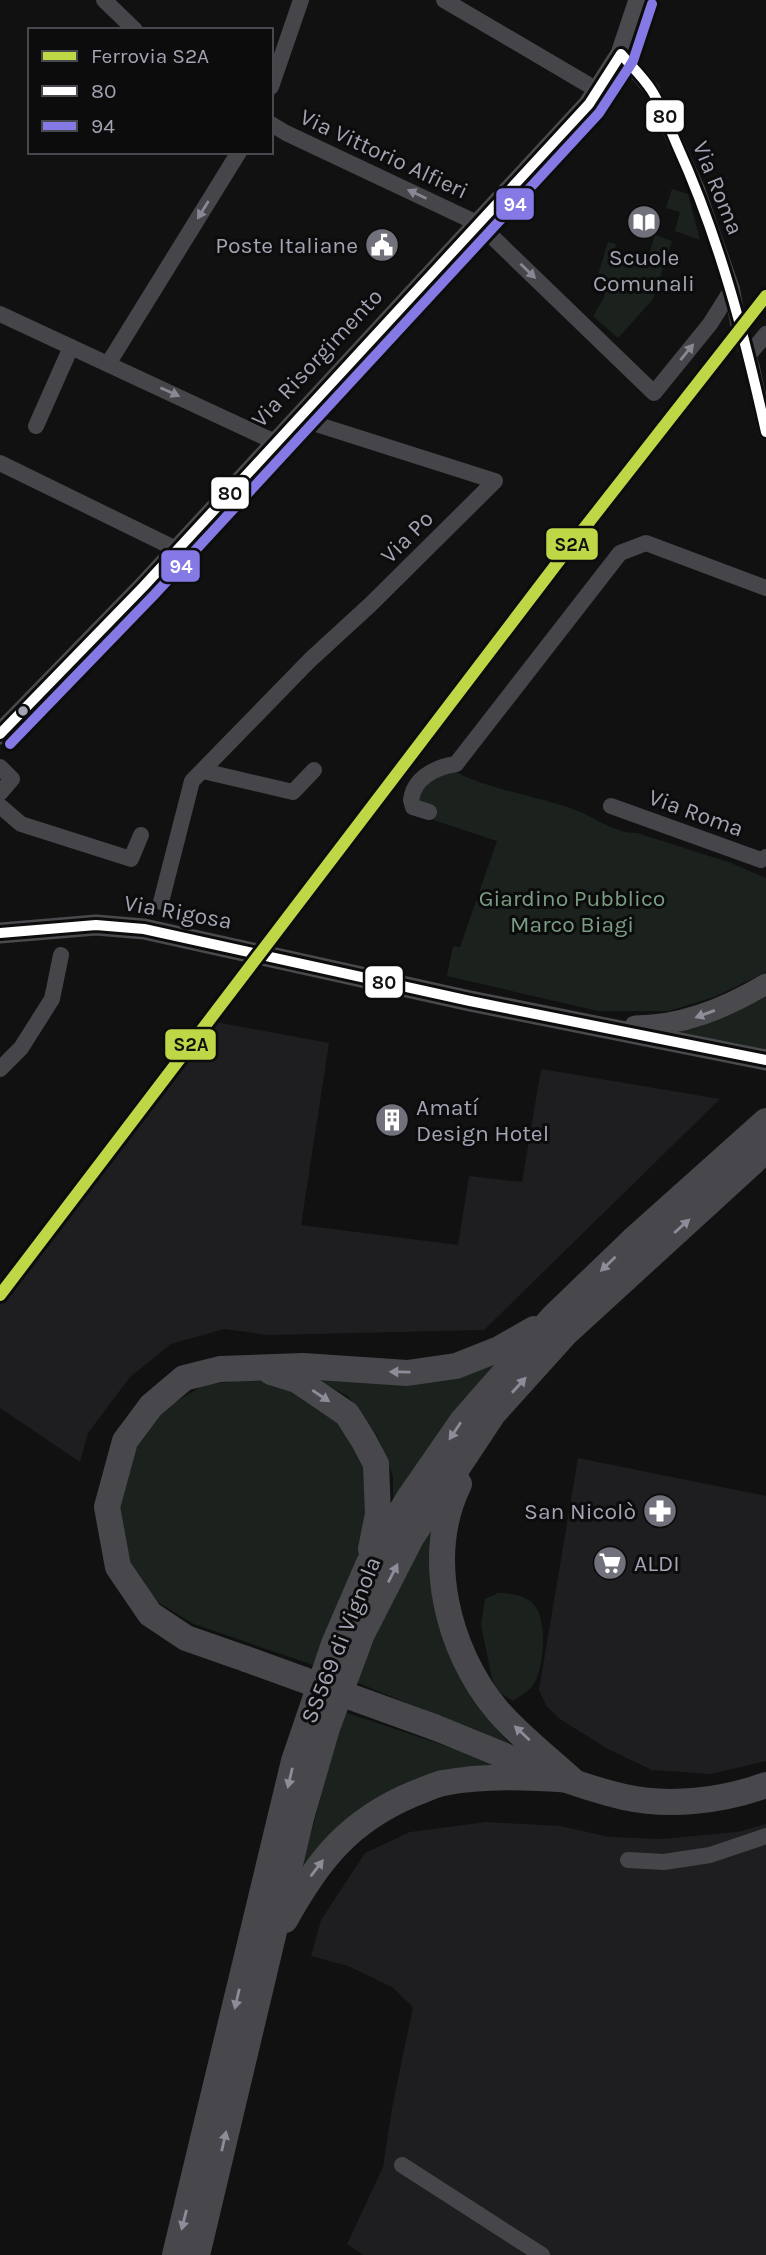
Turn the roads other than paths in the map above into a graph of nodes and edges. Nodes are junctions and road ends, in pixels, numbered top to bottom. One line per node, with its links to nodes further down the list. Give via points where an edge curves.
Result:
1 (104, 0): 5 (street)
2 (300, 0): 7 (street)
3 (444, 0): 8 (street)
4 (639, 0): 6 (main road, Via Risorgimento)
5 (133, 28)
6 (621, 54): 11 (main road, Via Risorgimento, via 589,104); 12 (street, Via Roma, via 652,90 697,189)
7 (273, 81)
8 (587, 84)
9 (273, 125): 11 (street, Via Vittorio Alfieri, one-way to 9)
10 (238, 154): 19 (street, one-way to 19)
11 (479, 224): 15 (street, Via Vittorio Alfieri, one-way to 15, via 654,393); 20 (main road, Via Risorgimento)
12 (732, 289): 14 (street, Via Roma); 15 (street)
13 (0, 314): 17 (street)
14 (738, 323): 15 (street, via 727,319); 18 (street, Via Roma)
15 (710, 324)
16 (766, 334): 18 (street)
17 (71, 347): 19 (street); 21 (street)
18 (748, 356): 22 (street, Via Roma)
19 (108, 364): 23 (street, one-way to 23)
20 (297, 418): 23 (main road, Via Risorgimento); 30 (street, Via Po, via 495,481)
21 (36, 426)
22 (766, 432)
23 (275, 442): 25 (main road, Via Risorgimento)
24 (0, 463): 25 (street)
25 (176, 549): 27 (main road, Via Risorgimento)
26 (766, 588): 34 (street, via 646,543 620,553 456,764 431,771 416,786 411,800 414,807)
27 (0, 734)
28 (0, 767): 31 (street, via 12,779)
29 (314, 770): 30 (street, via 293,792)
30 (203, 771): 37 (street, Via Po, via 192,781)
31 (0, 793)
32 (0, 806): 35 (street, via 21,824 131,859)
33 (611, 806): 36 (street, Via Roma, via 761,860)
34 (429, 812)
35 (141, 835)
36 (766, 857)
37 (161, 902)
38 (0, 933): 41 (main road, Via Rigosa, via 96,925 144,929)
39 (61, 955): 43 (street, via 52,999 21,1048)
40 (766, 984): 41 (main road, Via Rigosa, one-way to 41, via 703,1016 653,1026)
41 (591, 1026): 42 (main road, Via Rigosa)
42 (766, 1060)
43 (0, 1069)
44 (766, 1121): 45 (highway, SS569 di Vignola)
45 (748, 1157): 46 (highway, SS569 di Vignola, one-way to 46, via 633,1240); 48 (highway, SS569 di Vignola, one-way to 45, via 565,1334)
46 (553, 1317): 47 (highway, one-way to 47, via 499,1349 456,1366 407,1373); 49 (highway, SS569 di Vignola, one-way to 49, via 463,1420)
47 (260, 1368): 49 (highway, one-way to 49, via 297,1381 347,1414 364,1441 376,1464 378,1514); 50 (highway, bridge, via 220,1369 184,1378 151,1406 125,1441 107,1507 118,1567 150,1614 186,1639)
48 (493, 1414): 50 (highway, one-way to 48, via 498,1710 469,1669 447,1609 441,1547 452,1499); 54 (highway, SS569 di Vignola, one-way to 48, via 327,1728 362,1634 411,1538)
49 (369, 1563): 56 (highway, SS569 di Vignola, one-way to 56, via 334,1644 294,1761)
50 (572, 1780): 51 (highway, via 625,1797 681,1801 718,1798); 54 (highway, one-way to 50, via 315,1869 366,1818 440,1783 486,1778)
51 (766, 1785)
52 (766, 1836): 53 (street, via 710,1855 664,1862)
53 (628, 1860)
54 (270, 1948): 57 (highway, SS569 di Vignola, one-way to 54)
55 (402, 2165): 58 (street)
56 (175, 2255)
57 (197, 2255)
58 (542, 2255)

